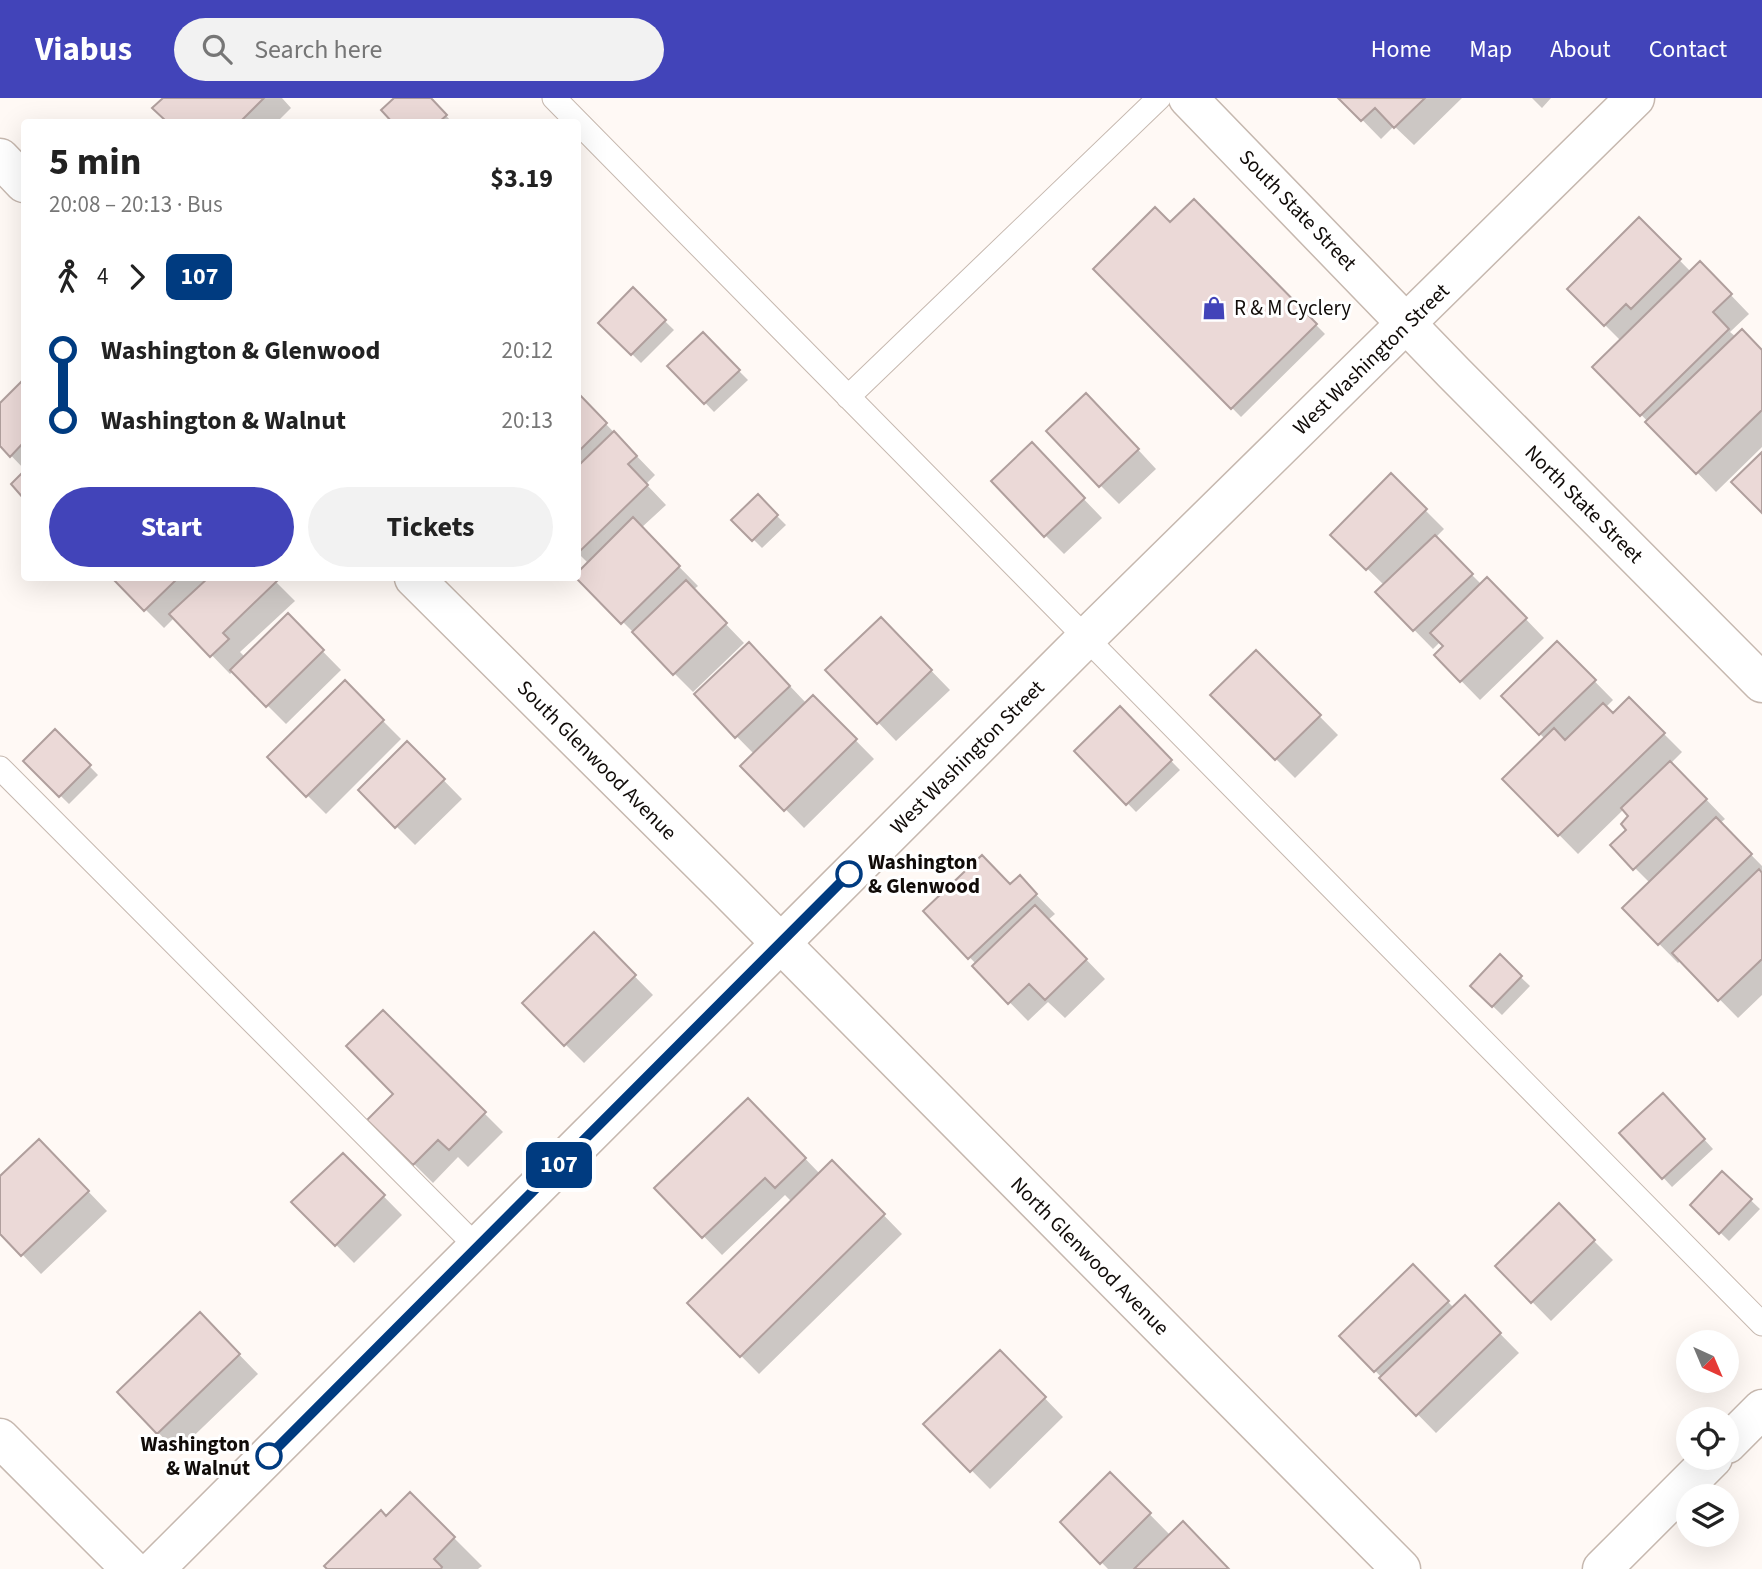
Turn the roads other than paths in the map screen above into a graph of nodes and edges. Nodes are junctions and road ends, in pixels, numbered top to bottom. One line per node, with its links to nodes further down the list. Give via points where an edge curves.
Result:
1 (554, 98): 5 (lane)
2 (1160, 98): 10 (lane)
3 (1188, 98): 9 (street, South State Street)
4 (1635, 98): 9 (street, West Washington Street)
5 (575, 119)
6 (581, 125): 10 (lane)
7 (0, 159): 8 (street)
8 (21, 180)
9 (1407, 323): 12 (street, West Washington Street); 13 (street, North State Street)
10 (848, 397): 12 (lane)
11 (417, 581): 15 (street, South Glenwood Avenue)
12 (1087, 637): 15 (street, West Washington Street); 17 (lane)
13 (1762, 683)
14 (0, 768): 16 (lane)
15 (779, 943): 16 (street, West Washington Street); 24 (street, North Glenwood Avenue)
16 (477, 1247): 23 (street, West Washington Street)
17 (1762, 1324)
18 (1762, 1409): 19 (street)
19 (1739, 1432)
20 (0, 1438): 22 (street)
21 (1701, 1470): 25 (street)
22 (131, 1569)
23 (155, 1569)
24 (1401, 1569)
25 (1602, 1569)

